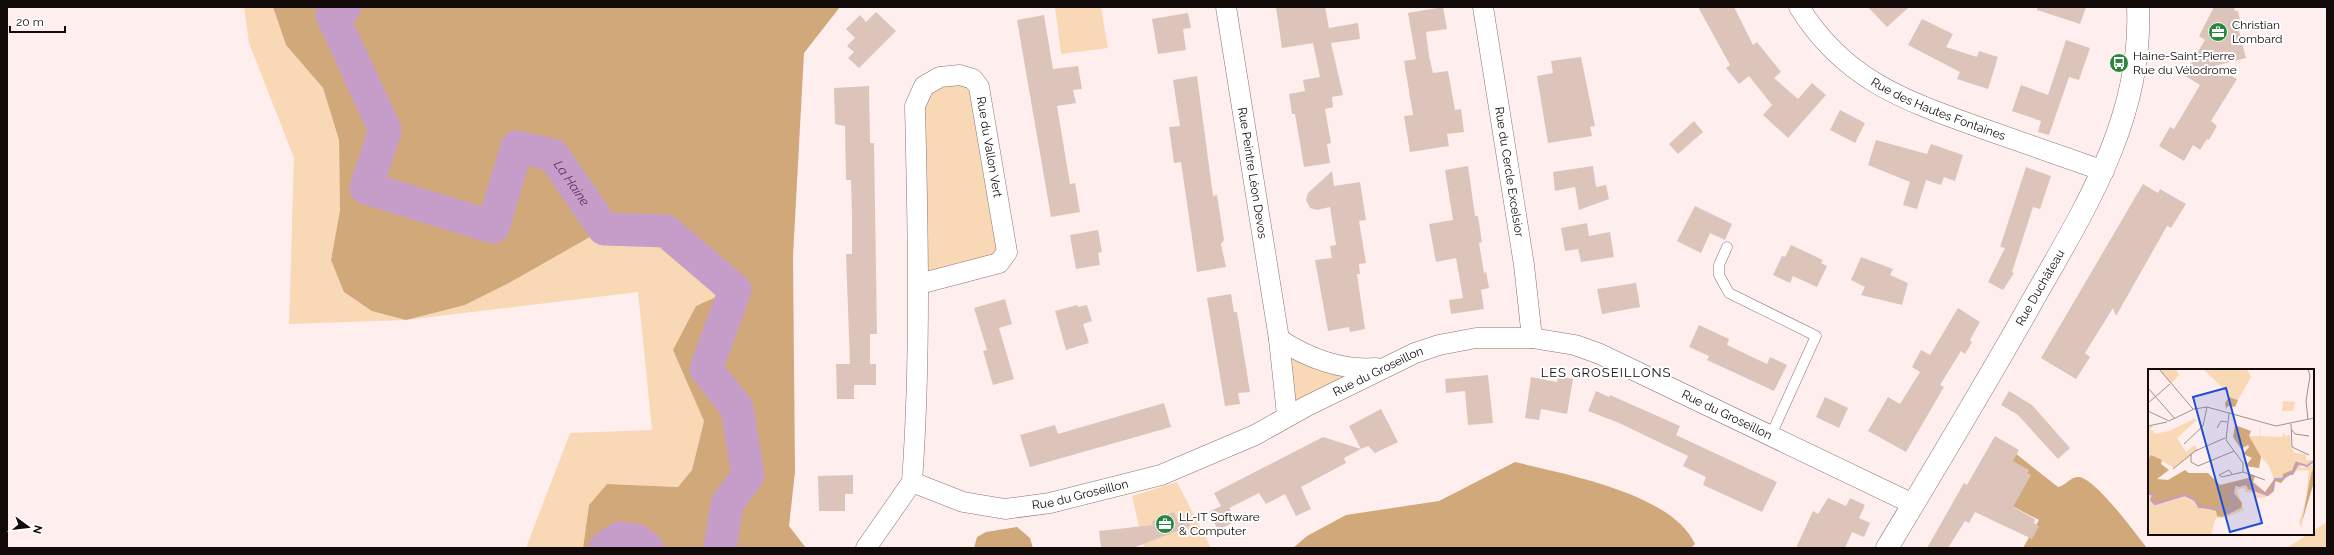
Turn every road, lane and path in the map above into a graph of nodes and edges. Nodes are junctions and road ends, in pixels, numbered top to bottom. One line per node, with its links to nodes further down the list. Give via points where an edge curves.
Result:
1 (1226, 7): 9 (street, Rue Peintre Léon Devos)
2 (1482, 7): 8 (street, Rue du Cercle Excelsior, via 1524,265)
3 (1799, 7): 5 (street, Rue des Hautes Fontaines, via 1818,34 1842,59 1882,89 1918,106)
4 (2138, 7): 5 (street, Rue Duchâteau, via 2139,26 2130,93 2122,125)
5 (2104, 171): 14 (street, Rue Duchâteau, via 1972,408)
6 (1728, 247): 12 (lane, via 1719,265 1719,275 1729,293 1816,336)
7 (919, 284): 7 (street, Rue du Vallon Vert, via 915,106 924,86 940,77 960,75 973,78 979,87 1007,252 999,263); 13 (street, Rue du Vallon Vert, via 917,411)
8 (1532, 338): 10 (street, Rue du Groseillon, via 1497,336 1463,339 1415,353); 12 (street, Rue du Groseillon, via 1576,345 1600,354)
9 (1280, 339): 10 (street, via 1305,354 1352,369); 11 (street, Rue Peintre Léon Devos)
10 (1384, 368): 11 (street, Rue du Groseillon)
11 (1287, 415): 13 (street, Rue du Groseillon, via 1255,435 1161,475 1050,503 998,508 963,502)
12 (1771, 434): 14 (street, Rue du Groseillon)
13 (912, 482): 15 (street)
14 (1914, 504): 16 (street, Rue Duchâteau)
15 (866, 548)
16 (1887, 548)

